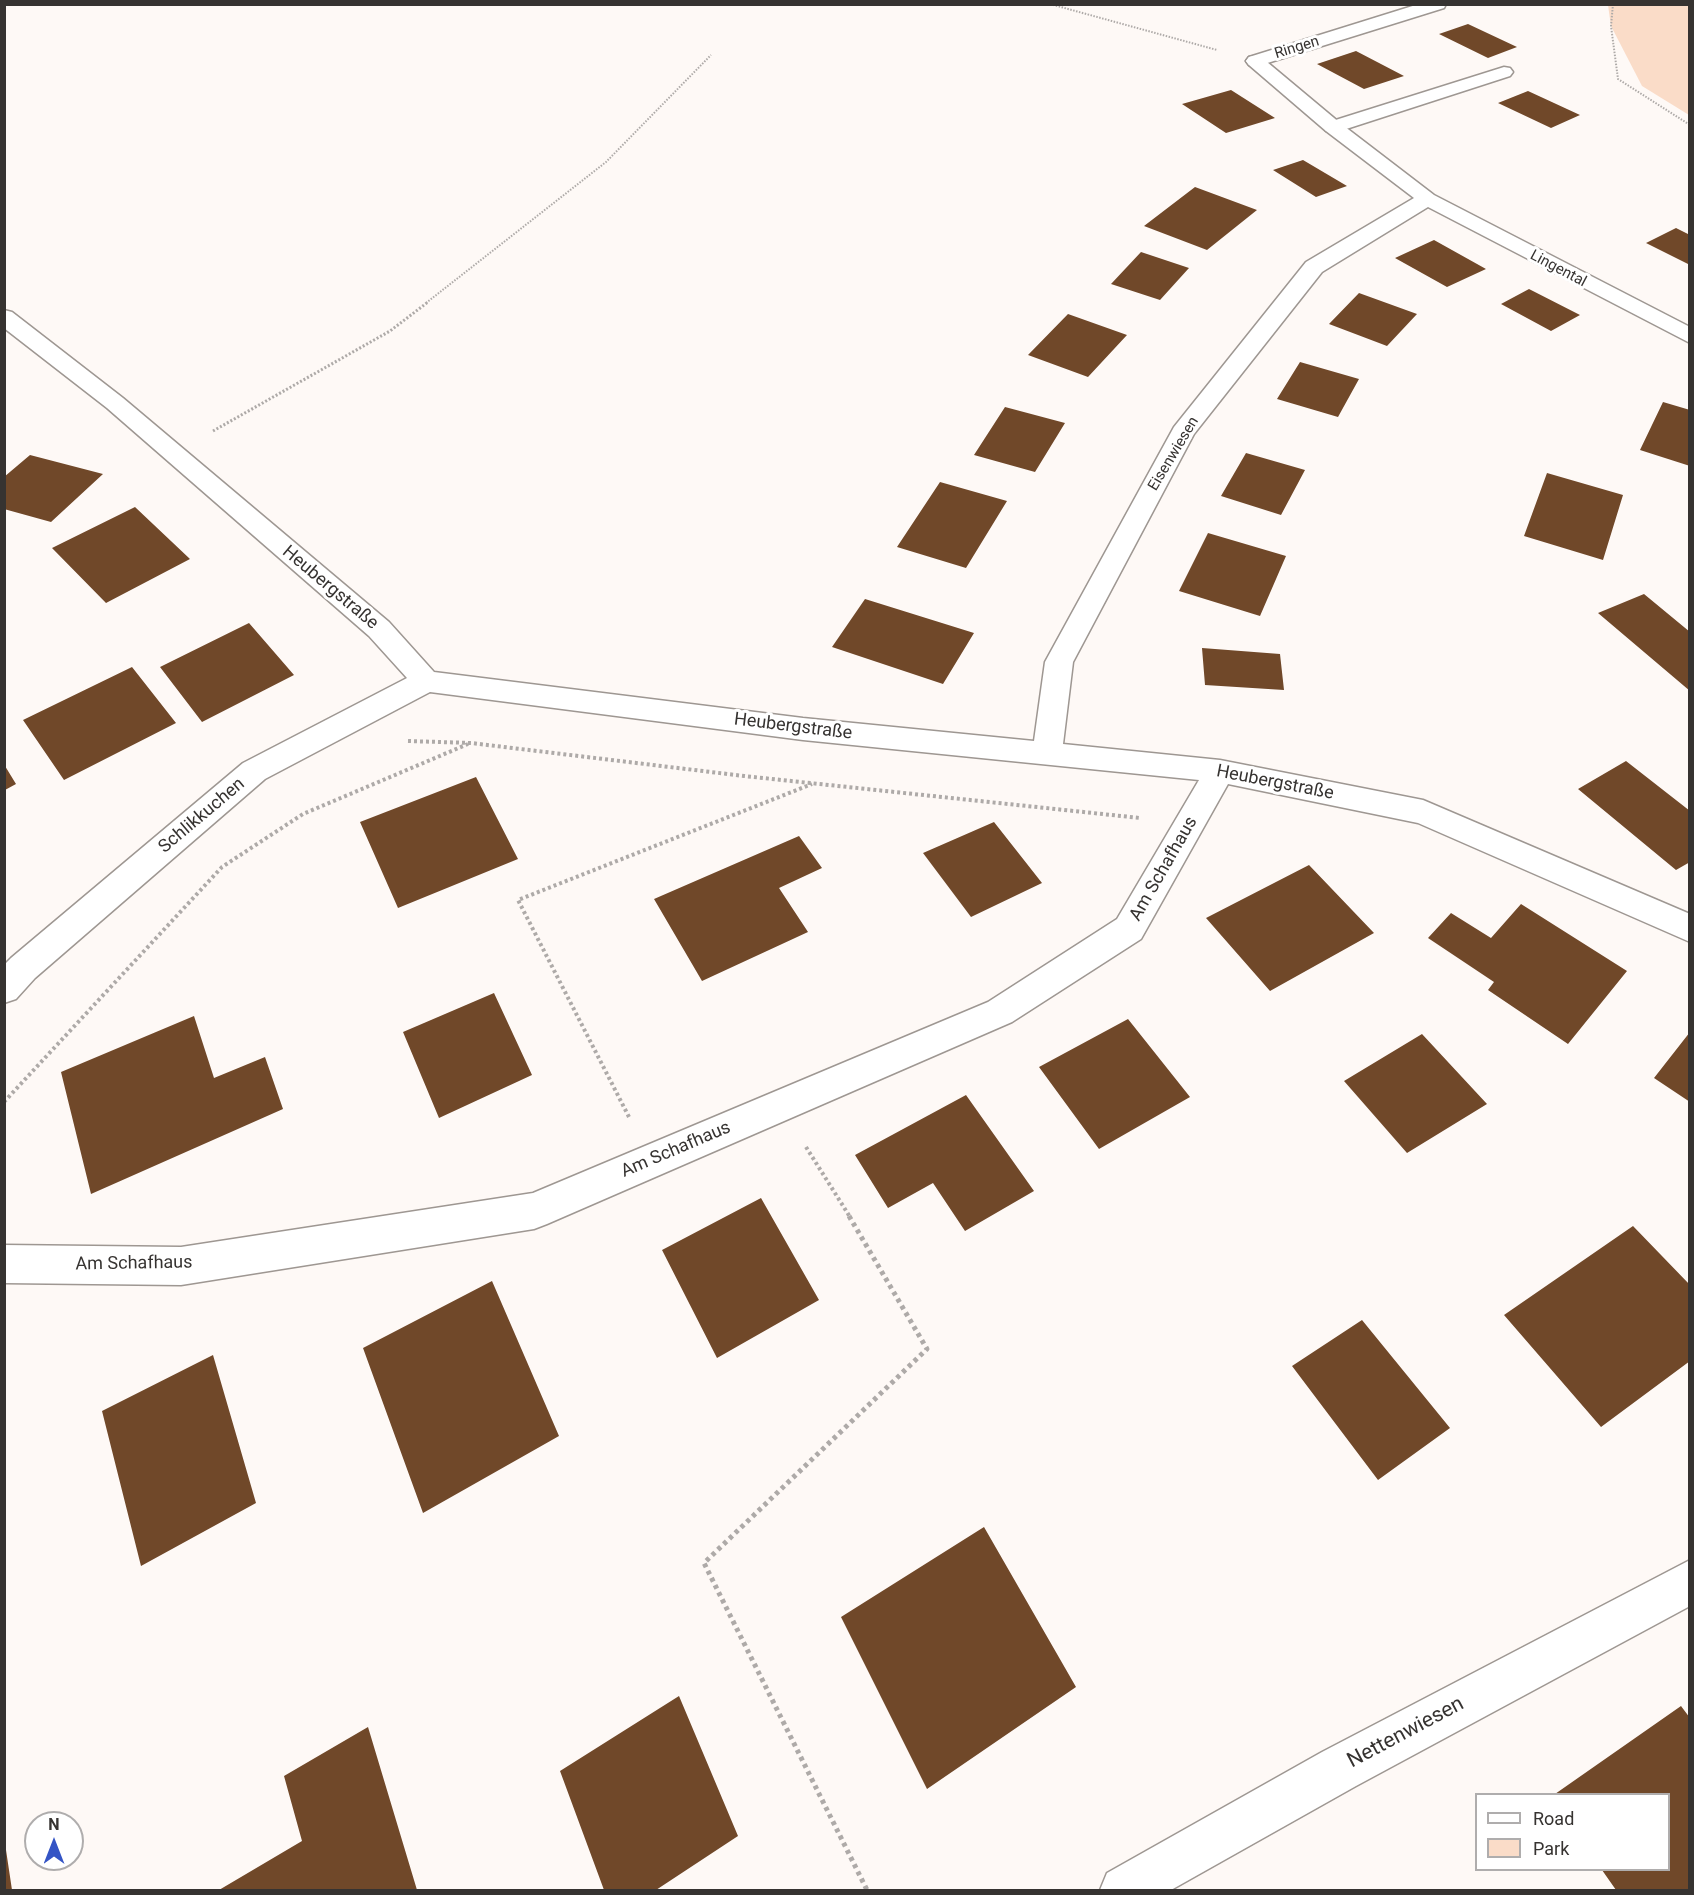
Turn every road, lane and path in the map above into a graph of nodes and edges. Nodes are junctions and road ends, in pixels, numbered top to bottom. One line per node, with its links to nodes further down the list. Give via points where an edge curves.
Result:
1 (1050, 4): 5 (path)
2 (1438, 4): 5 (street, Ringen)
3 (1613, 4): 7 (path, via 1611,26 1618,79)
4 (711, 55): 12 (path, via 606,162 390,331)
5 (1255, 61): 8 (street, Ringen)
6 (1504, 72): 8 (street)
7 (1689, 125)
8 (1334, 127): 9 (street, Ringen)
9 (1427, 199): 11 (street, Lingental); 16 (street, Eisenwiesen, via 1314,267 1183,432 1059,662)
10 (4, 317): 12 (street, Heubergstraße, via 115,403)
11 (1689, 336)
12 (173, 454): 13 (street, Heubergstraße, via 379,630)
13 (426, 681): 16 (street, Heubergstraße, via 803,729); 21 (street, Schlikkuchen, via 254,771)
14 (400, 741): 15 (path)
15 (471, 743): 18 (path); 22 (path, via 303,814 222,867)
16 (1047, 754): 17 (street, Heubergstraße)
17 (1220, 771): 19 (street, Am Schafhaus); 20 (street, Heubergstraße, via 1422,812)
18 (813, 784): 19 (path); 24 (path, via 518,900)
19 (1191, 823): 23 (street, Am Schafhaus, via 1130,929 1000,1012)
20 (1689, 928)
21 (11, 973)
22 (4, 1102)
23 (780, 1106): 24 (street, Am Schafhaus); 27 (path, via 867,1244 927,1349 704,1563)
24 (651, 1161): 25 (street, Am Schafhaus, via 534,1211 182,1266)
25 (4, 1264)
26 (1689, 1582): 28 (street, Nettenwiesen, via 1338,1769)
27 (867, 1890)
28 (1124, 1890)

